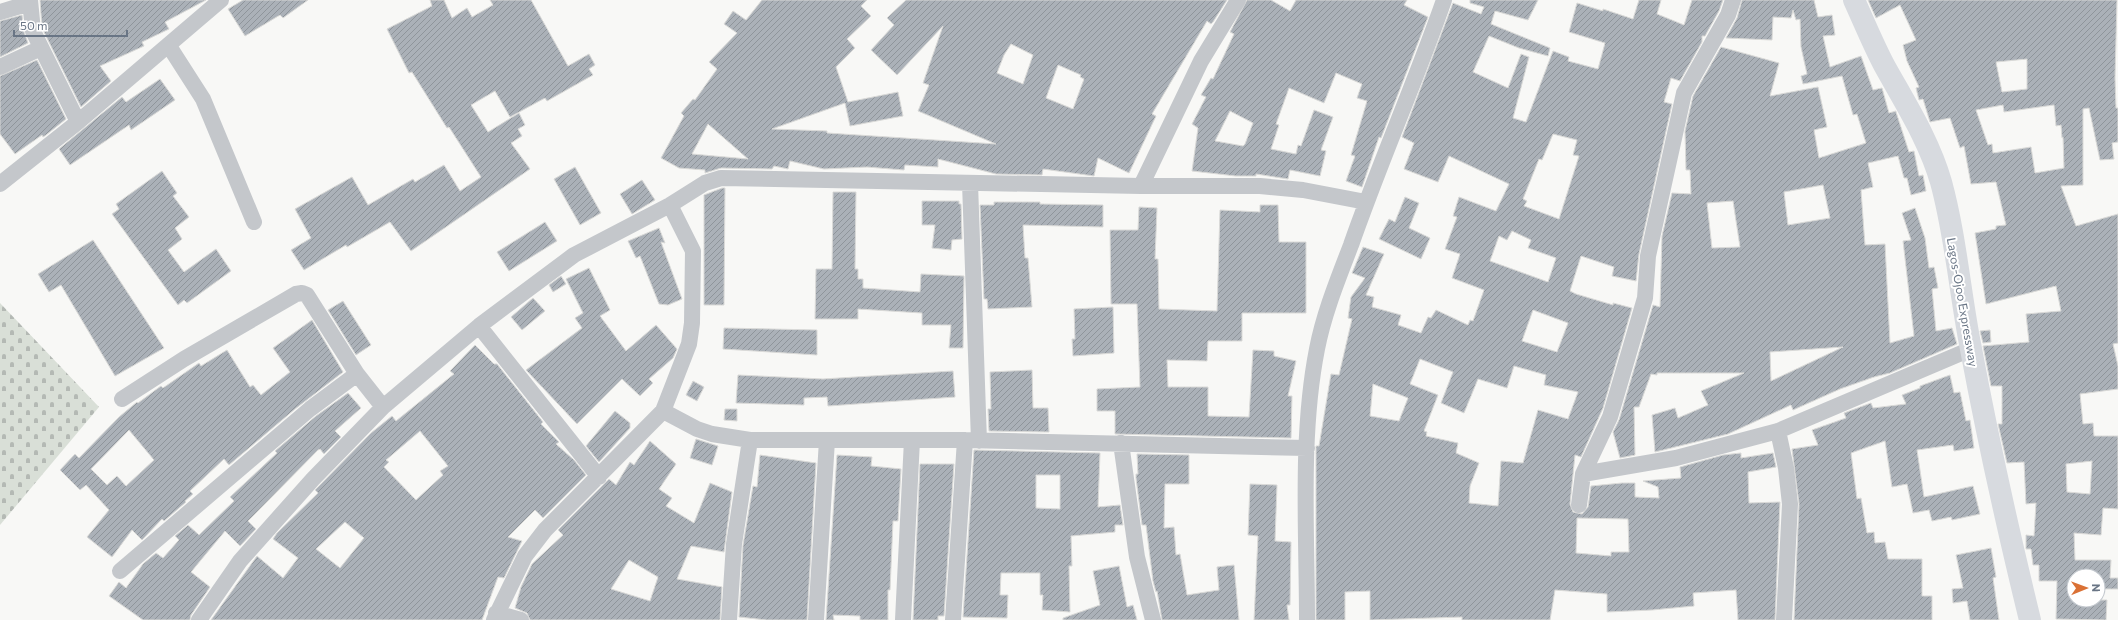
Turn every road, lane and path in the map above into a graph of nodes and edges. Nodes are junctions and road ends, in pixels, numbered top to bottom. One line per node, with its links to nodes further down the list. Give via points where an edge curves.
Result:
1 (221, 0): 8 (street)
2 (1238, 0): 14 (street, via 1201,61)
3 (1444, 0): 15 (street)
4 (1733, 0): 31 (street, via 1728,15 1684,93 1648,256 1645,298 1610,416)
5 (1854, 0): 19 (main road, Lagos-Ojoo Expressway, via 1883,64 1911,111 1940,181)
6 (30, 2): 7 (street); 9 (street, via 33,31)
7 (0, 12)
8 (169, 46): 11 (street); 17 (street, via 203,99)
9 (41, 48): 10 (street); 11 (street)
10 (0, 67)
11 (78, 122): 13 (street)
12 (970, 183): 14 (street); 16 (street, via 721,178 704,183); 28 (street)
13 (0, 184)
14 (1141, 186): 15 (street, via 1260,186 1303,190)
15 (1366, 202): 30 (street, via 1330,301 1318,348 1311,387)
16 (670, 205): 18 (street, via 574,255); 23 (street, via 693,250 692,323 689,344)
17 (254, 222)
18 (479, 326): 22 (street); 32 (street)
19 (1971, 349): 24 (street); 45 (main road, Lagos-Ojoo Expressway)
20 (357, 374): 21 (street, via 307,295 302,293 296,294 184,359); 22 (street); 34 (street, via 310,409)
21 (122, 400)
22 (383, 407): 36 (street, via 313,479 240,561)
23 (663, 411): 25 (street, via 712,434); 32 (street)
24 (1778, 431): 31 (street, via 1676,458); 44 (street, via 1790,504)
25 (750, 440): 26 (street); 38 (street, via 734,544)
26 (827, 440): 27 (street); 39 (street)
27 (912, 440): 28 (street); 40 (street)
28 (972, 440): 29 (street); 41 (street)
29 (1121, 444): 30 (street); 42 (street, via 1137,557)
30 (1307, 448): 43 (street)
31 (1583, 474): 33 (street)
32 (599, 477): 35 (street, via 545,530 525,556)
33 (1579, 505)
34 (120, 571)
35 (495, 616): 37 (street)
36 (199, 620)
37 (521, 620)
38 (729, 620)
39 (816, 620)
40 (903, 620)
41 (953, 620)
42 (1153, 620)
43 (1307, 620)
44 (1784, 620)
45 (2030, 620)

